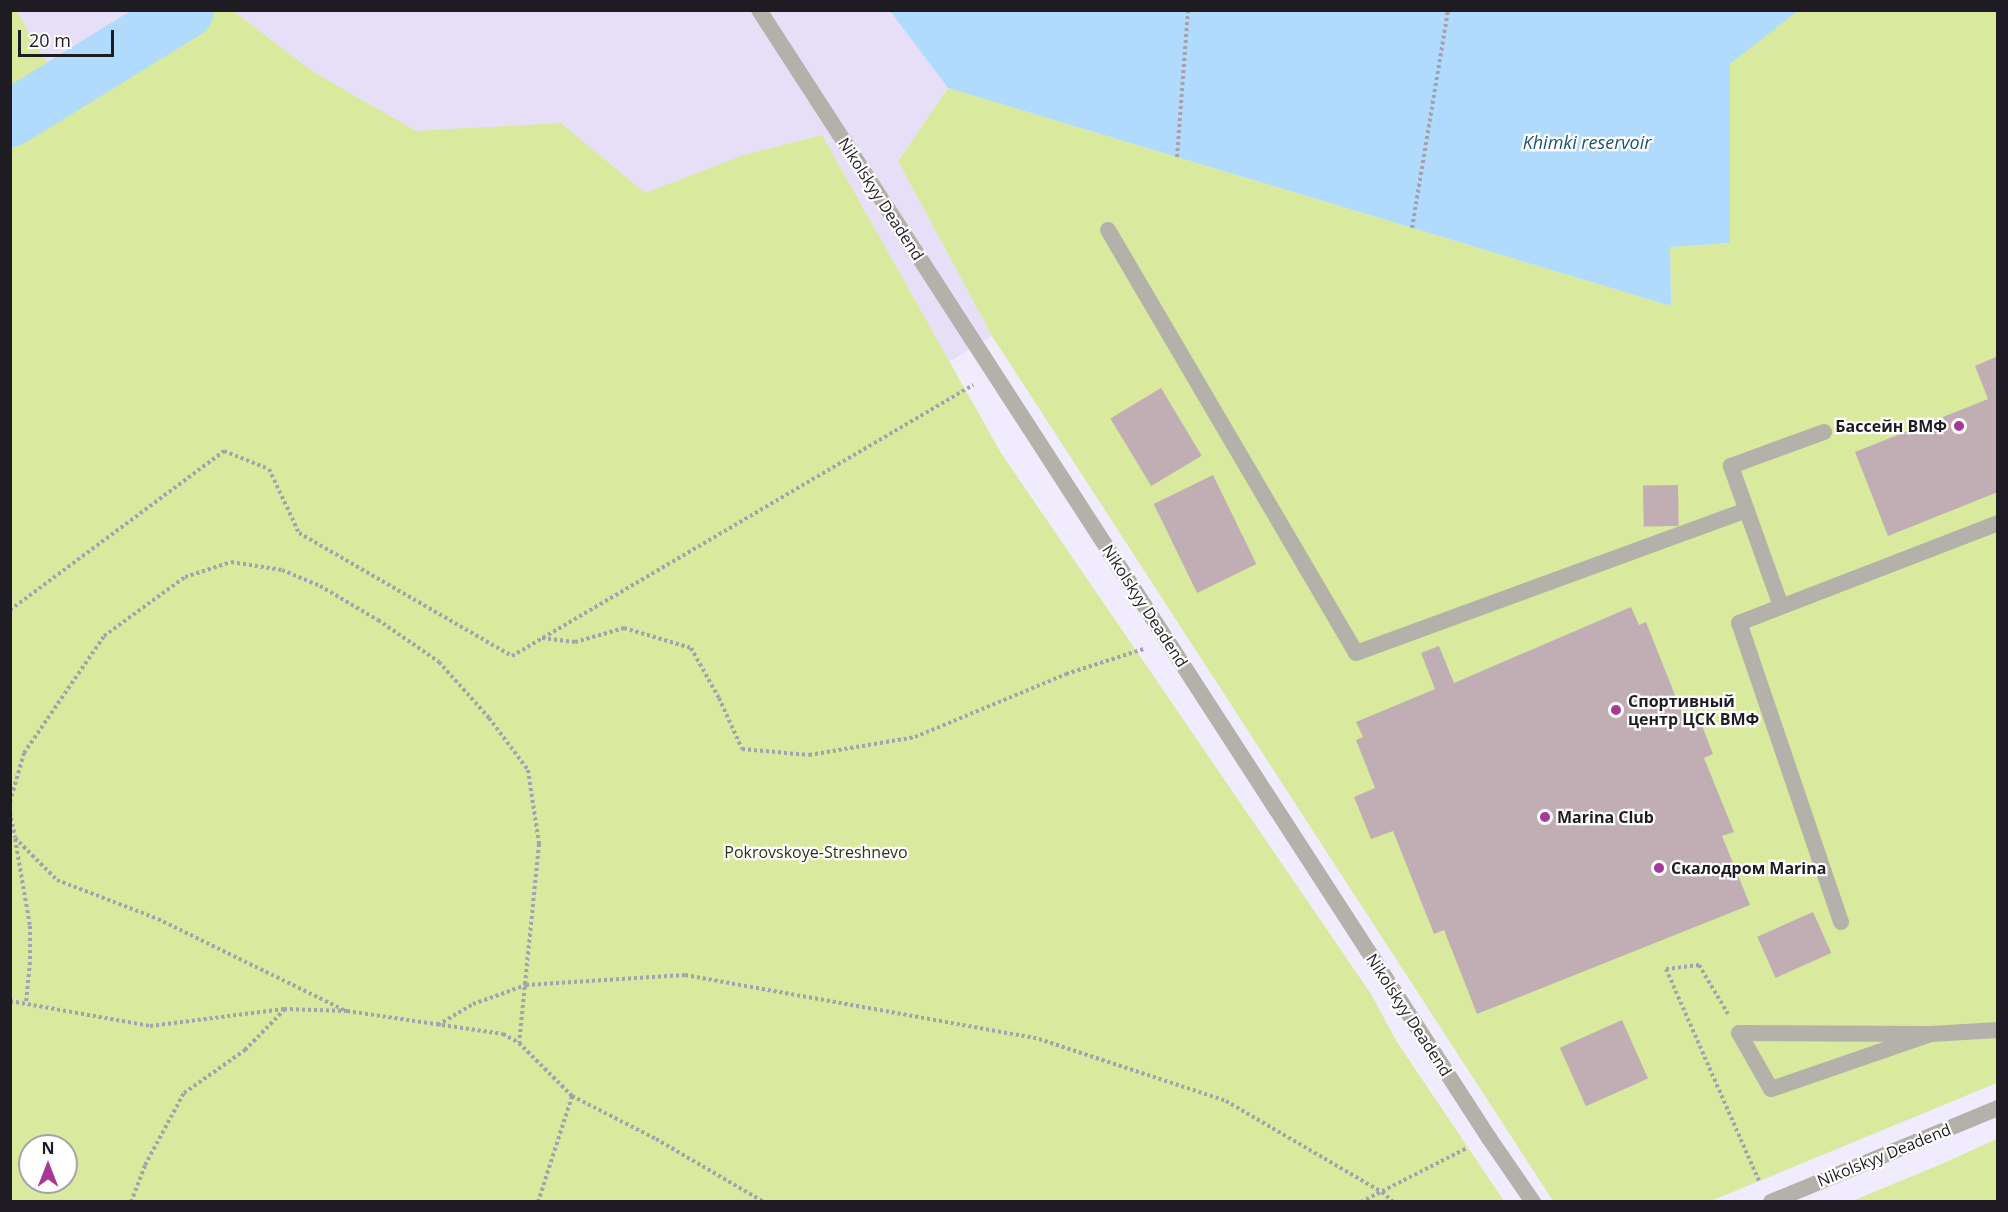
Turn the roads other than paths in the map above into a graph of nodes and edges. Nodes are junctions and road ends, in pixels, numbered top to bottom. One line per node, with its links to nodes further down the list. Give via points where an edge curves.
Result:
1 (759, 10): 11 (lane, Nikolskyy Deadend)
2 (1108, 230): 4 (lane, via 1356,653)
3 (1824, 432): 4 (lane, via 1731,466)
4 (1747, 510): 6 (lane)
5 (1998, 523): 6 (lane)
6 (1781, 606): 7 (lane, via 1739,623)
7 (1841, 922)
8 (1998, 1030): 9 (lane)
9 (1931, 1034): 9 (lane, via 1771,1089 1739,1033)
10 (1998, 1108): 12 (lane, Nikolskyy Deadend)
11 (1533, 1202)
12 (1771, 1202)

